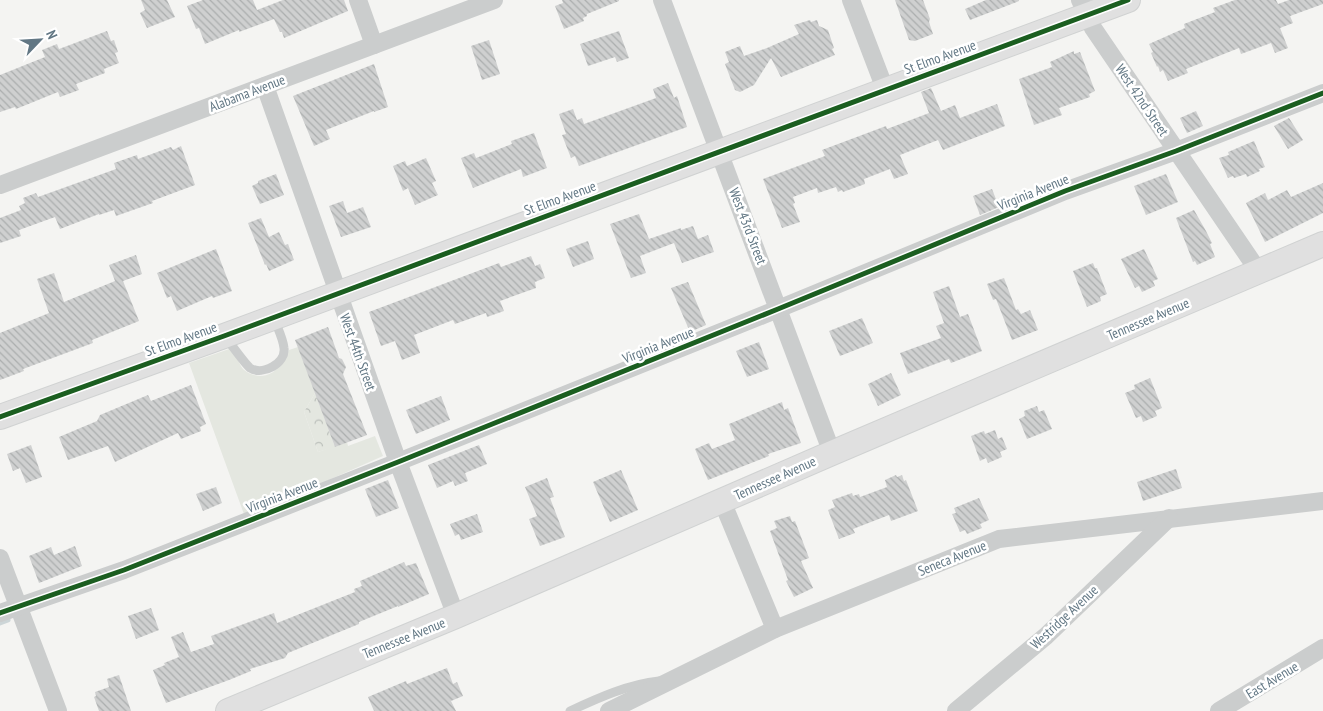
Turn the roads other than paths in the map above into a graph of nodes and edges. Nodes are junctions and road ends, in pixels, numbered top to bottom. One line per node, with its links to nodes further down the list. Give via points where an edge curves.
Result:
1 (358, 0): 7 (street)
2 (494, 0): 7 (street, Alabama Avenue)
3 (662, 0): 11 (street, West 43rd Street)
4 (851, 0): 9 (street)
5 (1128, 0): 6 (main road, St Elmo Avenue)
6 (1083, 7): 9 (main road, St Elmo Avenue); 12 (street, West 42nd Street, via 1093,28)
7 (374, 45): 8 (street, Alabama Avenue)
8 (265, 86): 13 (street, Alabama Avenue); 16 (street, West 44th Street)
9 (886, 89): 11 (main road, St Elmo Avenue)
10 (1323, 92): 12 (street, Virginia Avenue)
11 (720, 151): 16 (main road, St Elmo Avenue); 17 (street, West 43rd Street)
12 (1176, 151): 15 (street, West 42nd Street); 17 (street, Virginia Avenue, via 1065,191)
13 (0, 185)
14 (1323, 244): 15 (main road, Tennessee Avenue)
15 (1259, 272): 21 (main road, Tennessee Avenue)
16 (339, 293): 18 (main road, St Elmo Avenue); 22 (street, West 44th Street)
17 (780, 309): 21 (street, West 43rd Street); 22 (street, Virginia Avenue)
18 (273, 316): 19 (main road, St Elmo Avenue); 19 (lane, via 284,348 273,367 266,370 251,368)
19 (224, 336): 20 (main road, St Elmo Avenue)
20 (0, 417)
21 (832, 453): 24 (main road, Tennessee Avenue)
22 (398, 462): 27 (street, Virginia Avenue, via 124,570); 29 (street, West 44th Street)
23 (1323, 501): 25 (street, Seneca Avenue)
24 (722, 502): 29 (main road, Tennessee Avenue); 30 (street)
25 (1169, 518): 30 (street, Seneca Avenue, via 998,539); 37 (street, Westridge Avenue, via 1046,636)
26 (0, 558): 27 (street)
27 (19, 607): 28 (street, Virginia Avenue); 33 (street)
28 (0, 614)
29 (456, 616): 34 (main road, Tennessee Avenue)
30 (775, 629): 32 (street, Seneca Avenue)
31 (1323, 648): 38 (street, East Avenue)
32 (671, 680): 35 (lane, via 644,683); 36 (street, Seneca Avenue)
33 (58, 711)
34 (228, 711)
35 (570, 711)
36 (609, 711)
37 (956, 711)
38 (1219, 711)

